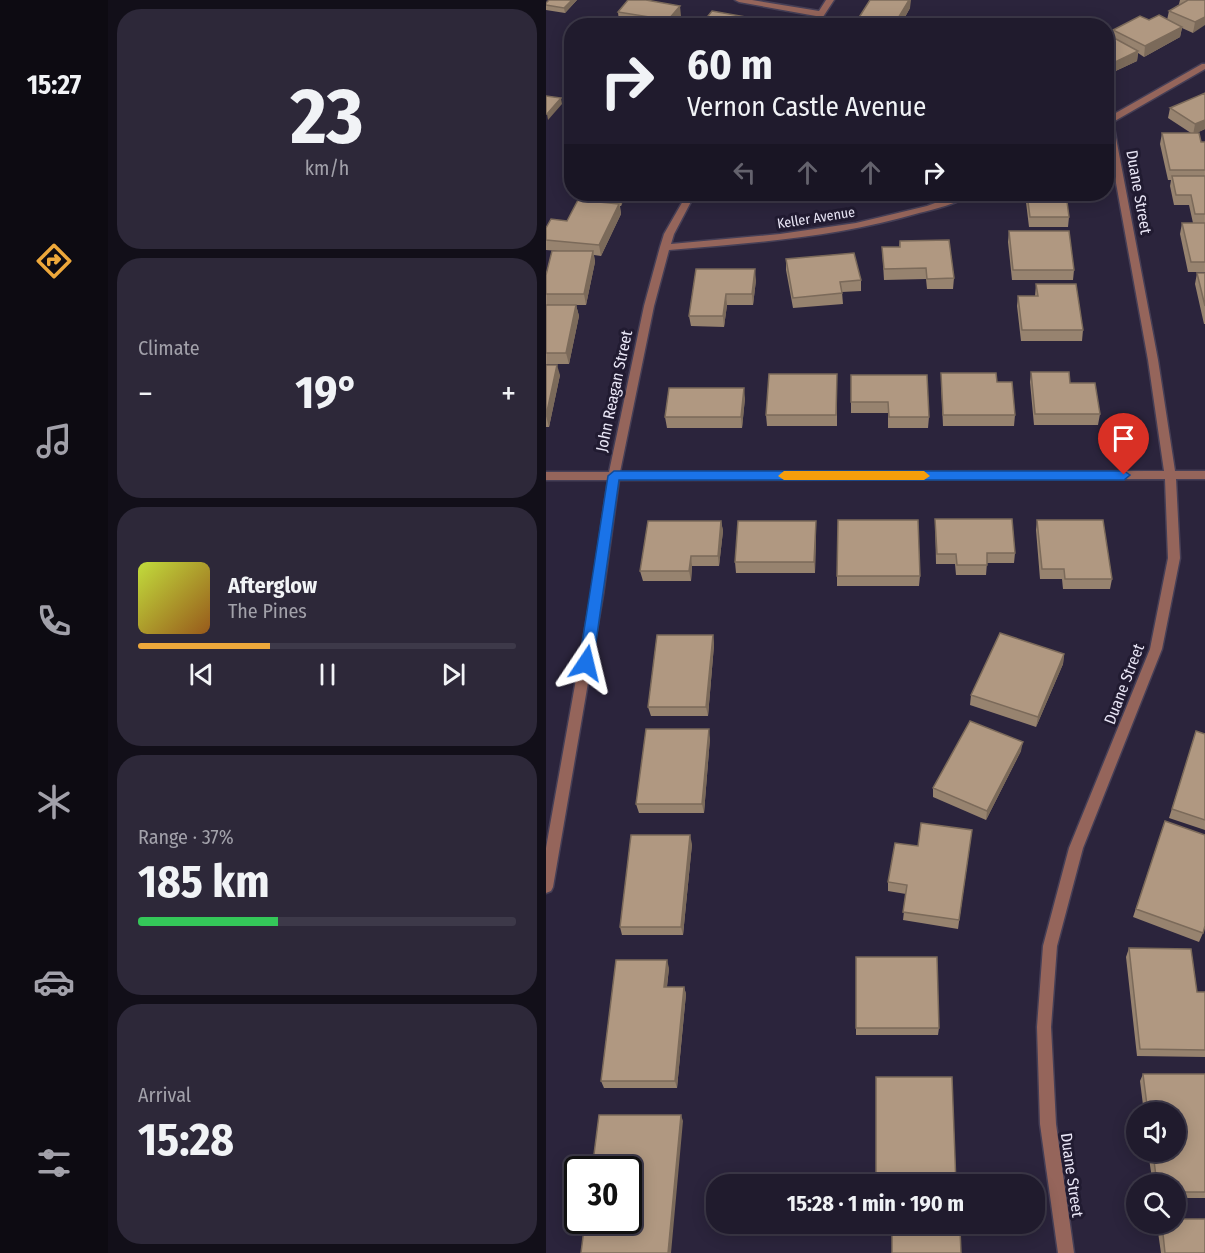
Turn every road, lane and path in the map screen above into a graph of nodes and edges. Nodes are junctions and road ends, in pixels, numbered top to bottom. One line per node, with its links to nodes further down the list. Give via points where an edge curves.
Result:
1 (739, 0): 3 (street)
2 (830, 0): 3 (street)
3 (820, 14): 4 (street)
4 (818, 18)
5 (1205, 66): 6 (street)
6 (1114, 118)
7 (1114, 153): 11 (street, Duane Street)
8 (687, 201): 10 (street, John Reagan Street)
9 (946, 201): 10 (street, Keller Avenue, via 837,231)
10 (665, 247): 14 (street, John Reagan Street)
11 (1170, 475): 12 (street); 14 (street); 16 (street, Duane Street, via 1174,558 1156,649 1077,848 1050,946 1044,1027 1048,1124)
12 (1205, 475)
13 (546, 476): 14 (street)
14 (614, 476): 15 (street, John Reagan Street)
15 (546, 887)
16 (1066, 1253)

